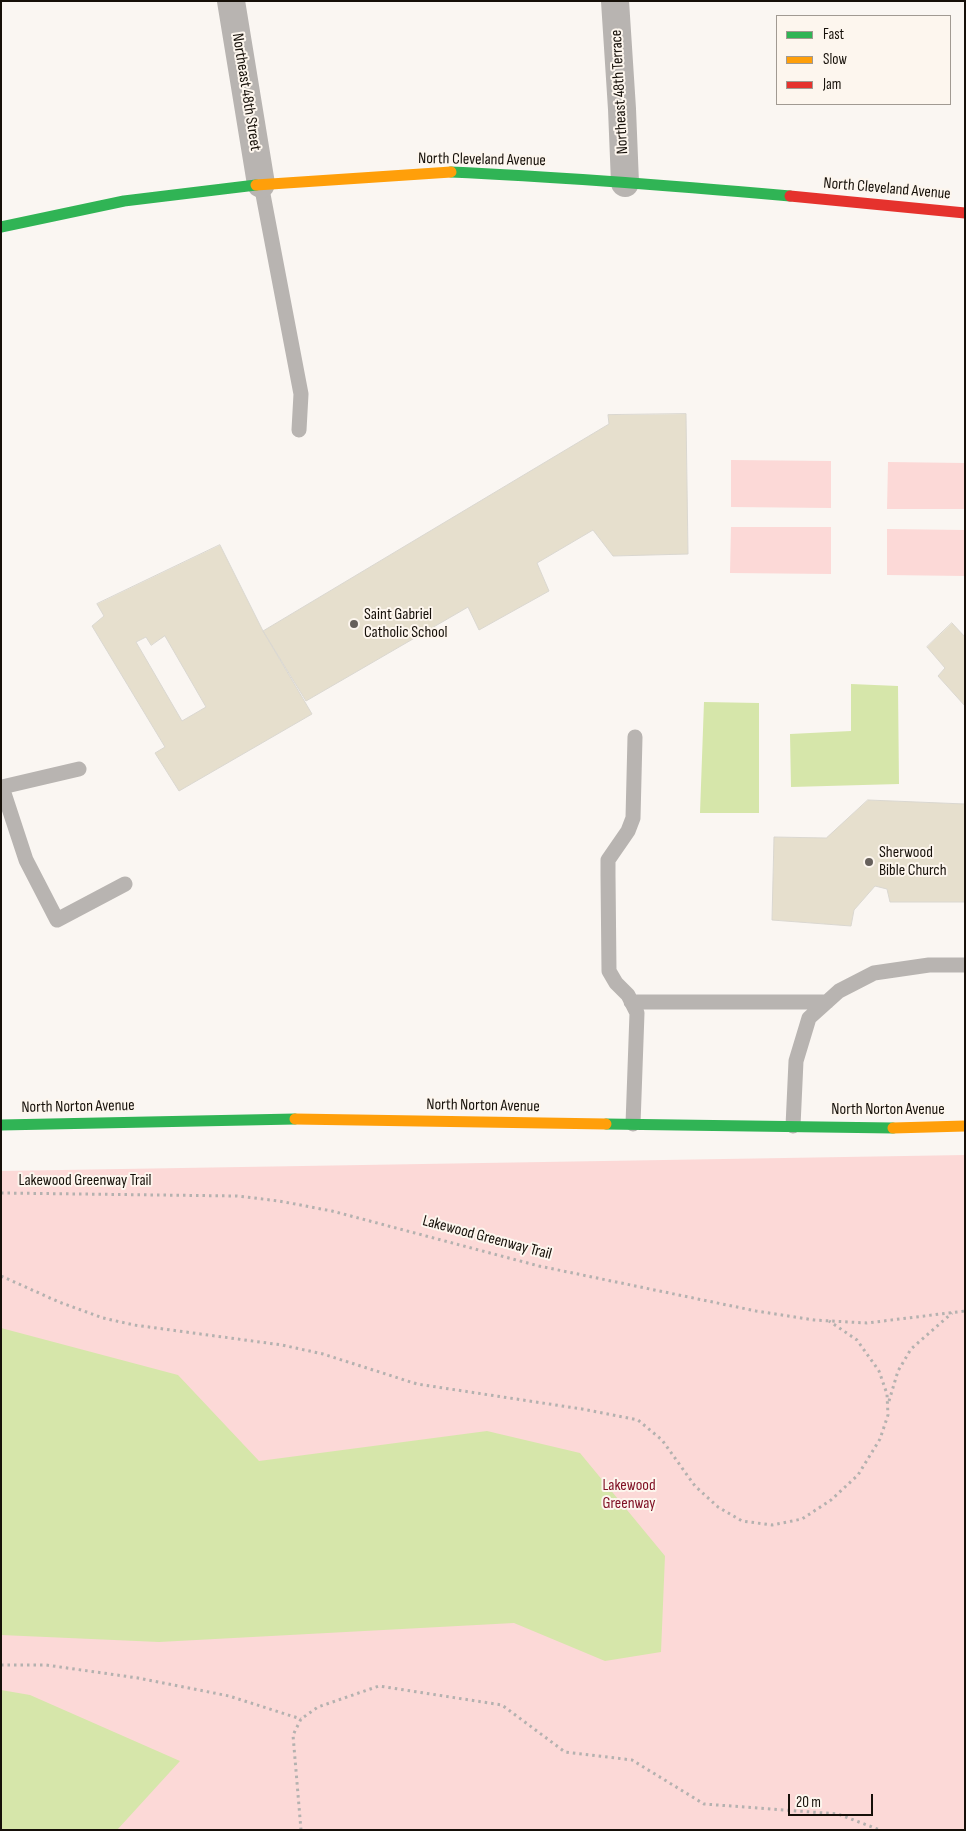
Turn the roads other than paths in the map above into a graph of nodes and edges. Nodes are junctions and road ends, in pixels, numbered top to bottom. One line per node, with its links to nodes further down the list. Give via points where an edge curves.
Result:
1 (231, 1): 4 (street, Northeast 48th Street)
2 (615, 1): 3 (street, Northeast 48th Terrace)
3 (625, 182): 4 (street, North Cleveland Avenue, via 450,172); 5 (street, North Cleveland Avenue)
4 (261, 184): 6 (street, North Cleveland Avenue, via 124,201); 7 (lane, via 301,394)
5 (965, 213)
6 (1, 227)
7 (300, 430)
8 (635, 737): 12 (lane, via 633,818 608,860 609,971)
9 (79, 769): 10 (lane, via 2,787 26,860 57,920)
10 (125, 884)
11 (965, 965): 13 (lane, via 929,965 874,973 839,991)
12 (632, 1002): 13 (lane); 14 (lane, via 637,1013)
13 (827, 1002): 16 (lane, via 809,1018 796,1061)
14 (633, 1124): 15 (street, North Norton Avenue, via 278,1119); 16 (street, North Norton Avenue)
15 (1, 1125)
16 (793, 1126): 17 (street, North Norton Avenue)
17 (965, 1126)

